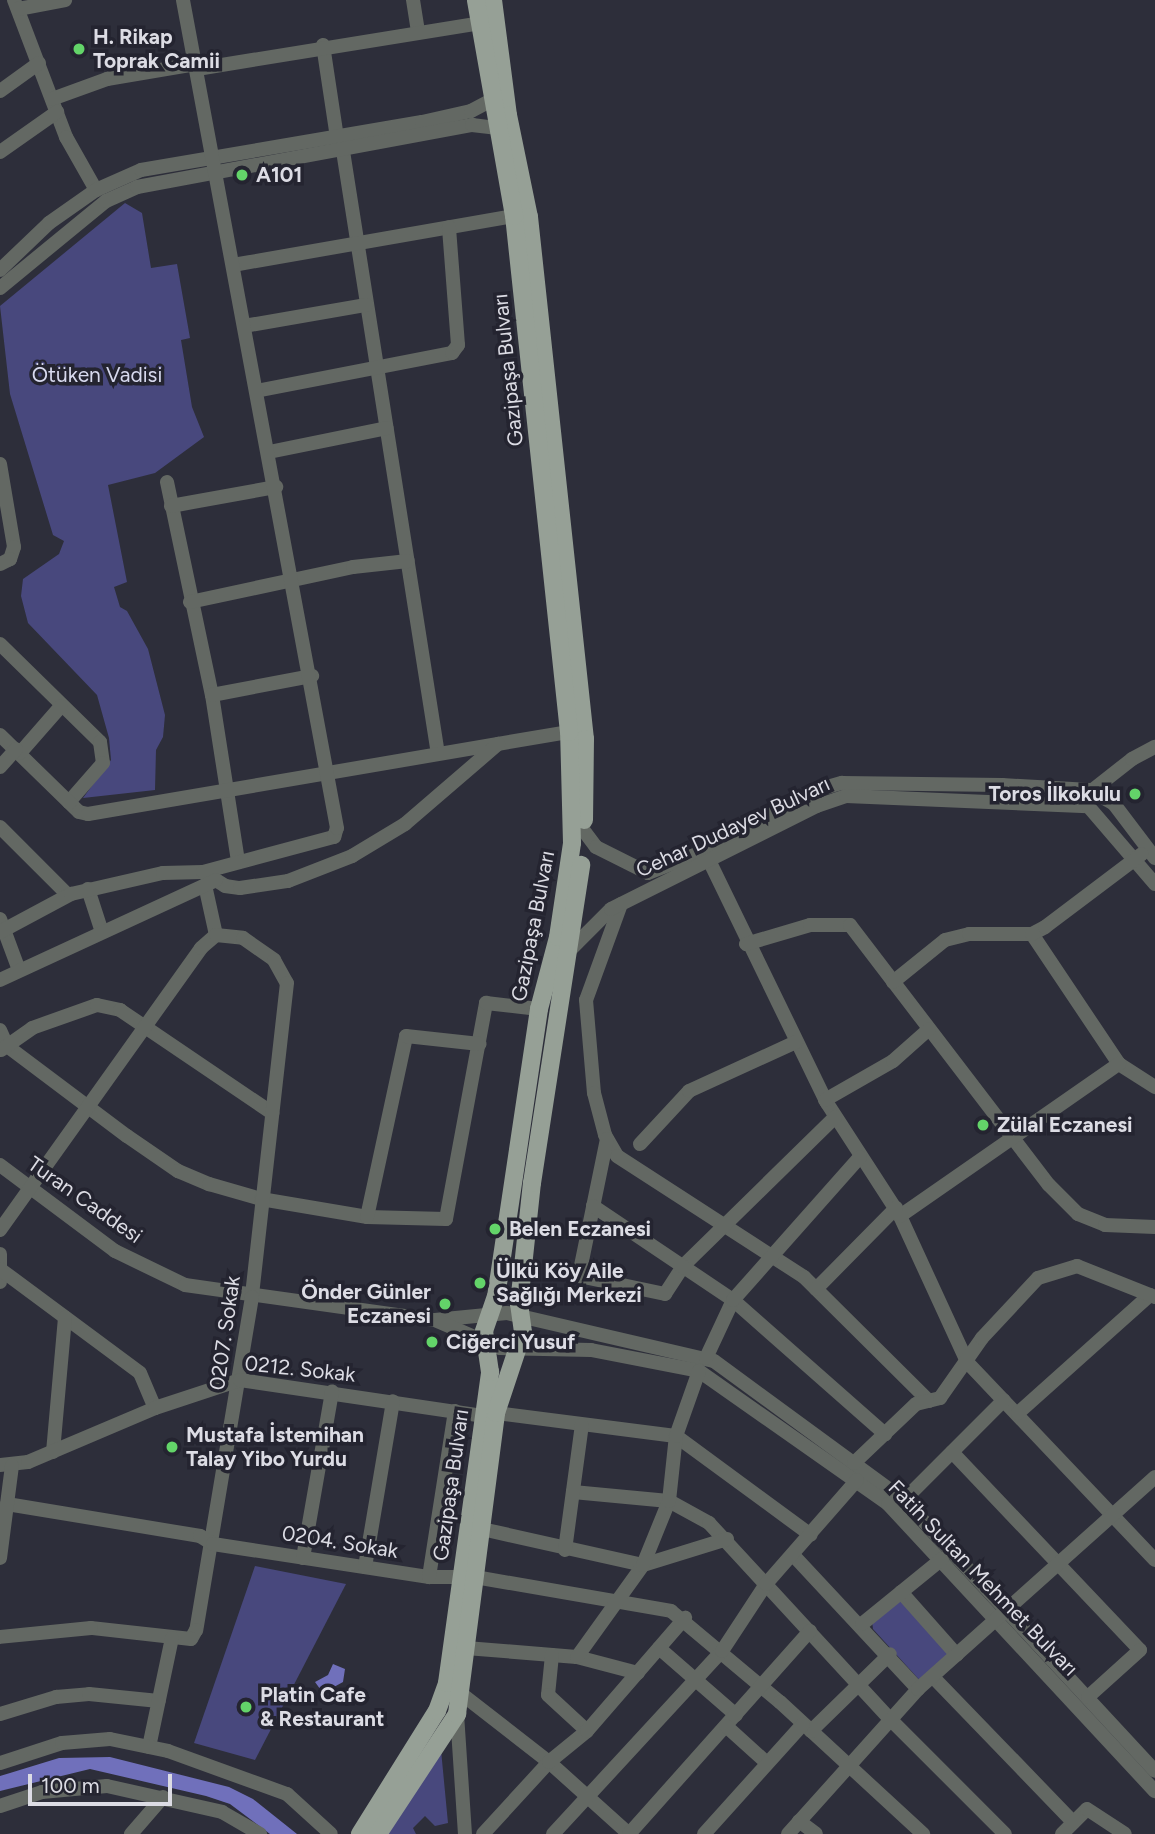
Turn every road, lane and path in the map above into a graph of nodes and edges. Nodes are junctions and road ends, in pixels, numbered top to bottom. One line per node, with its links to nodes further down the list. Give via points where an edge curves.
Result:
1 (65, 0): 6 (street)
2 (183, 0): 11 (street)
3 (413, 0): 8 (street)
4 (476, 0): 7 (main road, Gazipaşa Bulvarı)
5 (492, 0): 59 (main road, Gazipaşa Bulvarı, via 530,217 584,739)
6 (16, 4): 10 (street)
7 (480, 23): 8 (street); 13 (main road, Gazipaşa Bulvarı)
8 (418, 31): 9 (street)
9 (323, 46): 11 (street); 16 (street)
10 (39, 63): 12 (street); 14 (street)
11 (197, 66): 14 (street, via 107,79); 18 (street)
12 (0, 91)
13 (492, 100): 15 (main road, Gazipaşa Bulvarı); 16 (street, via 471,111)
14 (55, 106): 17 (street); 20 (street)
15 (496, 128): 16 (street, via 472,125); 21 (main road, Gazipaşa Bulvarı)
16 (340, 144): 18 (street); 19 (street); 23 (street)
17 (0, 152)
18 (214, 156): 19 (street); 20 (street, via 141,170)
19 (217, 172): 24 (street); 26 (street, via 137,187 106,201)
20 (96, 190): 25 (street, via 49,223)
21 (514, 216): 22 (street); 46 (main road, Gazipaşa Bulvarı)
22 (449, 227): 23 (street); 29 (street, via 458,345 452,354)
23 (356, 243): 24 (street); 27 (street)
24 (233, 265): 28 (street)
25 (0, 271)
26 (0, 288)
27 (366, 304): 28 (street); 29 (street)
28 (244, 326): 30 (street)
29 (376, 369): 30 (street); 31 (street)
30 (257, 391): 32 (street)
31 (387, 428): 32 (street); 38 (street)
32 (269, 452): 35 (street)
33 (0, 464): 36 (street)
34 (167, 482): 37 (street)
35 (276, 487): 37 (street); 40 (street)
36 (3, 498): 39 (street, via 13,547 10,559)
37 (172, 506): 41 (street)
38 (408, 561): 40 (street); 51 (street)
39 (0, 564)
40 (290, 580): 41 (street); 43 (street)
41 (190, 602): 44 (street)
42 (0, 644): 45 (street)
43 (312, 676): 44 (street); 53 (street)
44 (212, 695): 55 (street)
45 (61, 706): 50 (street); 56 (street, via 100,742 104,756)
46 (569, 732): 48 (street); 78 (main road, Gazipaşa Bulvarı, via 572,842 558,937)
47 (0, 735): 50 (street)
48 (498, 744): 51 (street); 64 (street, via 405,824 352,856 288,881 240,888)
49 (1155, 747): 54 (street)
50 (18, 751): 52 (street); 56 (street)
51 (438, 754): 53 (street)
52 (0, 767)
53 (329, 772): 55 (street); 63 (street, via 337,828 334,837)
54 (1090, 790): 57 (street); 60 (street, via 1114,804); 61 (street, Cehar Dudayev Bulvarı, via 842,783 817,790)
55 (229, 792): 56 (street, via 88,814); 63 (street)
56 (69, 802)
57 (1077, 804): 61 (street, Cehar Dudayev Bulvarı, via 846,796); 62 (street, via 1099,815)
58 (0, 827): 67 (street)
59 (584, 831): 61 (street, Cehar Dudayev Bulvarı, via 596,847 648,873); 74 (main road, Gazipaşa Bulvarı)
60 (1152, 854): 62 (street)
61 (707, 856): 68 (street, Cehar Dudayev Bulvarı); 73 (street)
62 (1136, 859): 65 (street); 71 (street)
63 (238, 861): 64 (street)
64 (208, 879): 66 (street, via 163,873); 70 (street); 72 (street)
65 (1155, 884)
66 (88, 889): 67 (street); 70 (street)
67 (68, 895): 69 (street)
68 (621, 904): 74 (street, Cehar Dudayev Bulvarı, via 587,929); 92 (street, via 586,1000 594,1093)
69 (2, 927): 75 (street)
70 (102, 932): 75 (street)
71 (1032, 934): 77 (street, via 969,934 945,940); 85 (street)
72 (216, 935): 79 (street, via 201,948); 89 (street, 0207. Sokak, via 243,938 255,946 274,960 287,984)
73 (746, 944): 77 (street, via 810,925 850,925); 82 (street)
74 (567, 953): 115 (main road, Gazipaşa Bulvarı, via 532,1183)
75 (19, 970): 76 (street)
76 (0, 980)
77 (893, 982): 80 (street)
78 (540, 1009): 83 (street, via 486,1003); 113 (main road, Gazipaşa Bulvarı)
79 (143, 1026): 84 (street, via 120,1010 97,1005 32,1028); 88 (street); 89 (street)
80 (929, 1029): 87 (street, via 893,1061); 91 (street)
81 (0, 1030): 84 (street)
82 (796, 1042): 87 (street); 93 (street, via 689,1091)
83 (481, 1044): 100 (street, via 446,1219); 100 (street, via 406,1037)
84 (4, 1048): 88 (street)
85 (1119, 1064): 86 (street); 91 (street)
86 (1155, 1087)
87 (825, 1100): 90 (street)
88 (86, 1106): 96 (street); 97 (street, via 178,1171)
89 (272, 1113): 97 (street, 0207. Sokak)
90 (835, 1117): 94 (street); 101 (street)
91 (1012, 1137): 99 (street); 102 (street, via 1079,1214 1105,1225)
92 (607, 1139): 98 (street); 101 (street, via 617,1156)
93 (640, 1144)
94 (860, 1157): 99 (street); 105 (street)
95 (0, 1165): 96 (street, Turan Caddesi)
96 (32, 1189): 103 (street); 111 (street, Turan Caddesi, via 115,1251 185,1285)
97 (261, 1199): 100 (street); 111 (street, 0207. Sokak)
98 (593, 1206): 106 (street); 106 (street, via 579,1276 665,1294)
99 (898, 1212): 109 (street); 119 (street)
100 (367, 1217)
101 (727, 1226): 105 (street); 106 (street)
102 (1155, 1227)
103 (0, 1230)
104 (0, 1254): 107 (street)
105 (772, 1255): 109 (street); 112 (street)
106 (683, 1266): 112 (street)
107 (0, 1269): 108 (street); 114 (street)
108 (0, 1282)
109 (816, 1289): 125 (street)
110 (1152, 1296): 119 (street, via 1077,1266 1057,1269 1038,1278 982,1338); 128 (street)
111 (253, 1297): 116 (street, Turan Caddesi); 121 (street, 0207. Sokak)
112 (733, 1300): 120 (street); 131 (street)
113 (493, 1312): 115 (street, Fatih Sultan Mehmet Bulvarı); 116 (street, Fatih Sultan Mehmet Bulvarı); 117 (main road, Gazipaşa Bulvarı, via 484,1331)
114 (65, 1318): 126 (street, via 141,1373); 133 (street)
115 (522, 1318): 118 (main road, Gazipaşa Bulvarı); 120 (street, Fatih Sultan Mehmet Bulvarı)
116 (435, 1320): 117 (street, Fatih Sultan Mehmet Bulvarı)
117 (486, 1343): 118 (street, Fatih Sultan Mehmet Bulvarı); 129 (main road, Gazipaşa Bulvarı)
118 (518, 1346): 120 (street, Fatih Sultan Mehmet Bulvarı); 129 (main road, Gazipaşa Bulvarı)
119 (967, 1362): 123 (street); 125 (street, via 940,1398)
120 (703, 1365): 132 (street); 135 (street, Fatih Sultan Mehmet Bulvarı, via 732,1371); 138 (street, Fatih Sultan Mehmet Bulvarı)
121 (240, 1380): 122 (street, 0212. Sokak); 126 (street, 0212. Sokak); 147 (street, 0207. Sokak)
122 (332, 1391): 124 (street, 0212. Sokak); 151 (street)
123 (1004, 1400): 128 (street); 134 (street)
124 (393, 1401): 127 (street, 0212. Sokak); 156 (street)
125 (929, 1401): 131 (street, via 916,1404)
126 (155, 1408): 133 (street, 0212. Sokak)
127 (455, 1411): 129 (street, 0212. Sokak); 157 (street)
128 (1018, 1413): 143 (street)
129 (490, 1415): 130 (street, 0212. Sokak); 144 (main road, Gazipaşa Bulvarı); 158 (main road, Gazipaşa Bulvarı)
130 (582, 1425): 132 (street, 0212. Sokak); 139 (street)
131 (884, 1434): 135 (street)
132 (676, 1436): 141 (street); 145 (street)
133 (53, 1452): 136 (street, 0212. Sokak)
134 (952, 1452): 140 (street); 154 (street)
135 (854, 1463): 140 (street, Fatih Sultan Mehmet Bulvarı)
136 (6, 1465): 142 (street)
137 (1155, 1477): 143 (street)
138 (857, 1479): 145 (street); 152 (street, Fatih Sultan Mehmet Bulvarı)
139 (573, 1492): 141 (street); 148 (street)
140 (904, 1500): 162 (street, Fatih Sultan Mehmet Bulvarı)
141 (669, 1502): 146 (street); 155 (street)
142 (7, 1504): 147 (street, 0204. Sokak, via 187,1534); 149 (street)
143 (1114, 1517): 153 (street); 154 (street)
144 (482, 1529): 148 (street); 158 (main road, Gazipaşa Bulvarı)
145 (811, 1535): 150 (street)
146 (727, 1539): 155 (street); 159 (street)
147 (213, 1544): 151 (street, 0204. Sokak); 167 (street, 0207. Sokak, via 191,1639)
148 (565, 1550): 155 (street)
149 (0, 1552)
150 (794, 1556): 159 (street); 164 (street)
151 (303, 1558): 156 (street, 0204. Sokak)
152 (942, 1559): 160 (street); 162 (street, Fatih Sultan Mehmet Bulvarı)
153 (1155, 1560)
154 (1059, 1563): 162 (street); 182 (street, via 1140,1650)
155 (643, 1564): 161 (street)
156 (365, 1567): 157 (street, 0204. Sokak)
157 (429, 1577): 158 (street, 0204. Sokak)
158 (467, 1577): 161 (street, 0204. Sokak); 168 (main road, Gazipaşa Bulvarı); 205 (main road, Gazipaşa Bulvarı, via 447,1683 437,1711)
159 (766, 1584): 165 (street); 170 (street)
160 (901, 1592): 164 (street); 173 (street)
161 (615, 1602): 163 (street, 0204. Sokak, via 671,1611); 174 (street)
162 (1000, 1614): 173 (street); 182 (street, Fatih Sultan Mehmet Bulvarı); 196 (street, Fatih Sultan Mehmet Bulvarı)
163 (685, 1618): 169 (street); 170 (street)
164 (862, 1624): 171 (street)
165 (810, 1631): 178 (street); 179 (street)
166 (0, 1637): 167 (street, via 91,1628)
167 (172, 1639): 183 (street)
168 (466, 1648): 172 (street); 181 (main road, Gazipaşa Bulvarı)
169 (659, 1648): 175 (street); 177 (street)
170 (722, 1651): 177 (street); 179 (street)
171 (890, 1654): 178 (street); 180 (street)
172 (552, 1655): 174 (street); 189 (street, via 548,1695)
173 (957, 1655): 176 (street)
174 (577, 1657): 175 (street)
175 (638, 1673): 189 (street)
176 (933, 1676): 180 (street); 201 (street)
177 (695, 1679): 187 (street); 198 (street)
178 (860, 1683): 186 (street); 188 (street)
179 (762, 1686): 187 (street); 188 (street)
180 (918, 1689): 186 (street)
181 (459, 1692): 184 (main road, Gazipaşa Bulvarı); 191 (street)
182 (1088, 1697): 195 (street, Fatih Sultan Mehmet Bulvarı)
183 (159, 1701): 185 (street, via 78,1695); 190 (street)
184 (457, 1713): 206 (main road, Gazipaşa Bulvarı); 207 (street)
185 (0, 1714)
186 (891, 1720): 194 (street); 214 (street)
187 (731, 1721): 193 (street); 198 (street, via 629,1834)
188 (807, 1727): 193 (street); 194 (street)
189 (587, 1731): 191 (street)
190 (149, 1747): 192 (street, via 110,1739 62,1743); 204 (street, via 287,1794)
191 (549, 1762): 198 (street); 208 (street)
192 (0, 1763)
193 (766, 1763): 210 (street)
194 (849, 1766): 200 (street); 213 (street)
195 (1155, 1771)
196 (1155, 1791)
197 (163, 1797): 199 (street, via 88,1784); 202 (street); 203 (street, via 222,1812)
198 (587, 1797): 209 (street)
199 (0, 1806)
200 (799, 1821): 211 (street); 212 (street)
201 (1073, 1822): 215 (street); 216 (street, via 1087,1809)
202 (131, 1834)
203 (260, 1834)
204 (331, 1834)
205 (360, 1834)
206 (378, 1834)
207 (465, 1834)
208 (483, 1834)
209 (553, 1834)
210 (704, 1834)
211 (788, 1834)
212 (816, 1834)
213 (923, 1834)
214 (1005, 1834)
215 (1062, 1834)
216 (1125, 1834)

